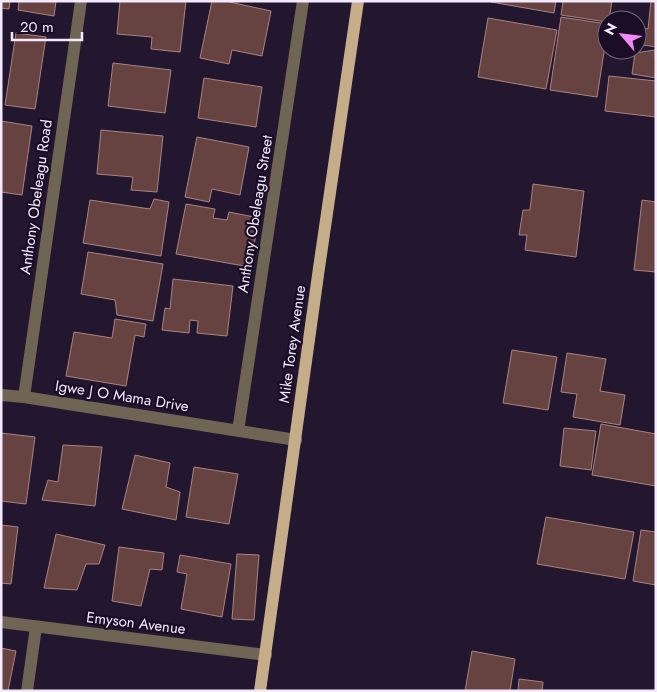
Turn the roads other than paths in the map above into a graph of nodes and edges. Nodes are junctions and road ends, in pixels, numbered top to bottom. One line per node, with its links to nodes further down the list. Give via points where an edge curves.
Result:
1 (80, 1): 5 (street, Anthony Obeleagu Road)
2 (303, 1): 6 (street, Anthony Obeleagu Street)
3 (358, 1): 7 (main road, Mike Torey Avenue)
4 (1, 395): 5 (street, Igwe J O Mama Drive)
5 (24, 397): 6 (street, Igwe J O Mama Drive)
6 (238, 431): 7 (street, Igwe J O Mama Drive)
7 (296, 440): 10 (main road, Mike Torey Avenue)
8 (1, 622): 9 (street, Emyson Avenue)
9 (36, 627): 10 (street, Emyson Avenue); 11 (street)
10 (266, 655): 12 (main road, Mike Torey Avenue)
11 (27, 691)
12 (260, 691)

